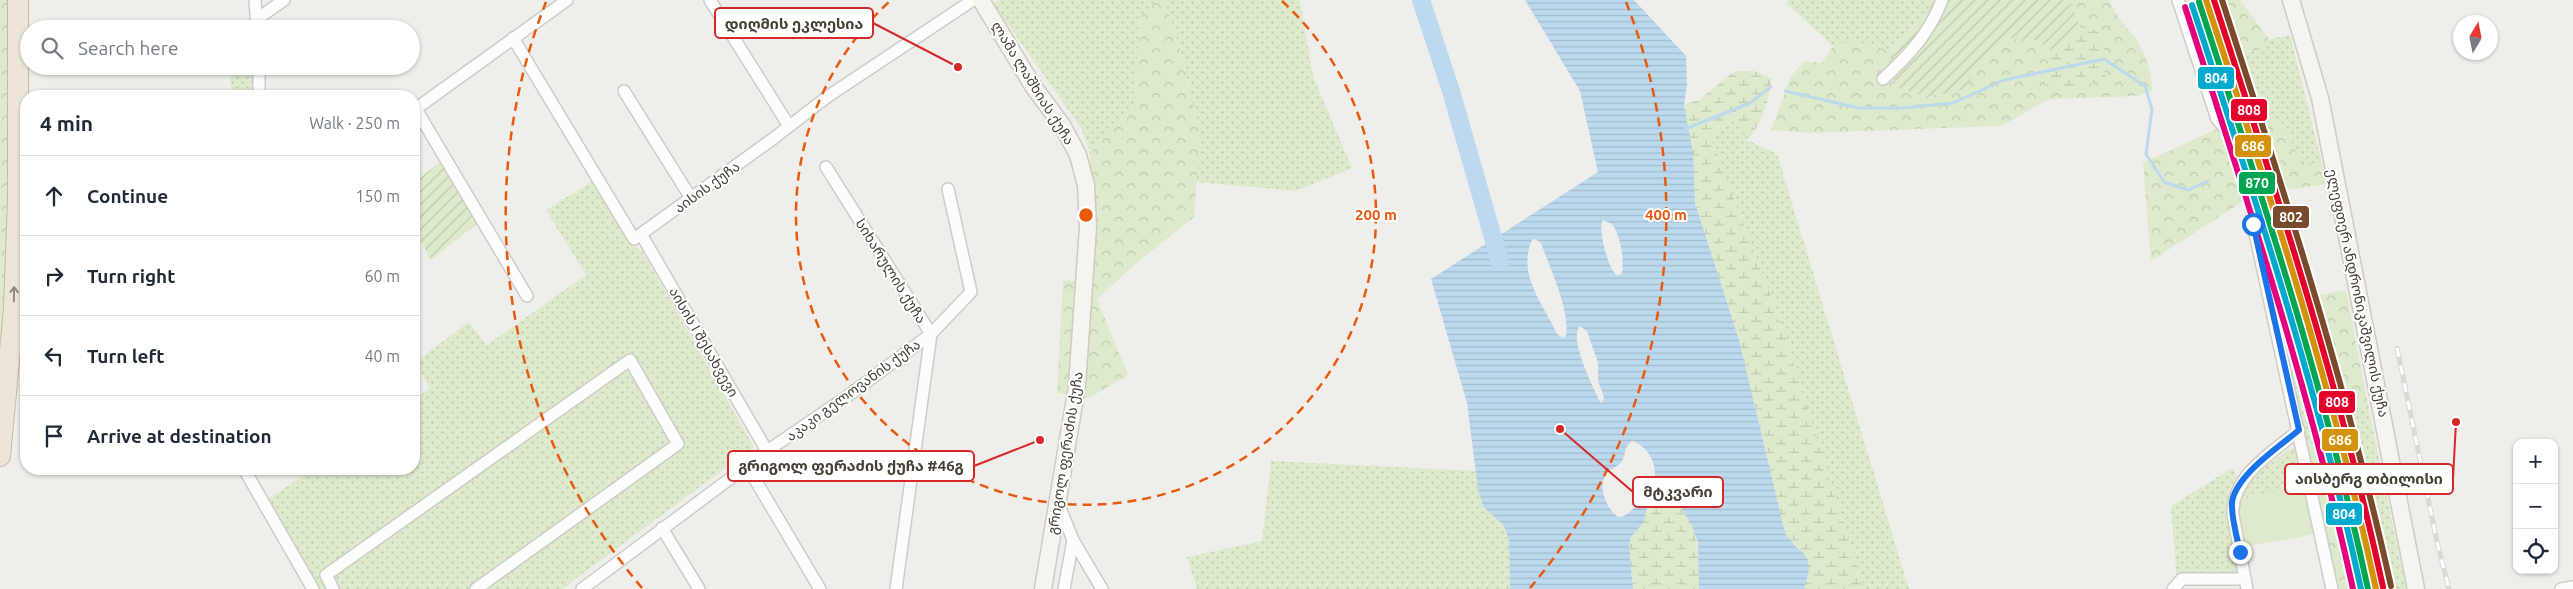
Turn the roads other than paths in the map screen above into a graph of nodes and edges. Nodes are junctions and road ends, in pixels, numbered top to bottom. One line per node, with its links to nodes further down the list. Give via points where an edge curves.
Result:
1 (18, 0): 19 (highway)
2 (255, 0): 11 (street)
3 (284, 0): 12 (street)
4 (567, 0): 13 (street)
5 (710, 0): 21 (street)
6 (973, 0): 21 (street, აისის ქუჩა)
7 (981, 0): 25 (street, ლაშა ლაშხიას ქუჩა, via 1078,155 1086,185)
8 (1942, 0): 15 (street, via 1933,23 1907,57)
9 (2178, 0): 30 (street, via 2217,119 2234,139 2249,183 2253,224)
10 (2291, 0): 52 (street, ელეფთერ ანდრონიკაშვილის ქუჩა, via 2320,98)
11 (257, 20)
12 (262, 20)
13 (512, 38): 18 (street); 26 (street, via 634,239)
14 (259, 75): 16 (street)
15 (1883, 79)
16 (259, 90)
17 (624, 91): 24 (street)
18 (420, 106)
19 (20, 107)
20 (420, 118): 28 (street)
21 (789, 126): 24 (street, აისის ქუჩა)
22 (826, 167): 29 (street, სიხარულის ქუჩა)
23 (948, 188): 29 (street, აკაკი გელოვანის ქუჩა, via 970,292)
24 (691, 198): 26 (street, აისის ქუჩა)
25 (1088, 227): 35 (street, გრიგოლ ფერაძის ქუჩა, via 1078,386)
26 (641, 234): 31 (street, აისის I შესახვევი)
27 (20, 240): 32 (highway, one-way to 27)
28 (527, 296)
29 (931, 334): 31 (street, აკაკი გელოვანის ქუჩა); 46 (street, სიხარულის ქუჩა)
30 (2299, 430): 38 (street, via 2246,476 2236,490 2233,515); 51 (street)
31 (767, 451): 33 (street, აკაკი გელოვანის ქუჩა)
32 (0, 456)
33 (746, 466): 36 (street, აკაკი გელოვანის ქუჩა); 45 (street)
34 (247, 475): 40 (street)
35 (1058, 502): 37 (street); 47 (street, გრიგოლ ფერაძის ქუჩა)
36 (662, 528): 43 (street, აკაკი გელოვანის ქუჩა); 44 (street)
37 (1073, 540): 48 (street); 49 (street)
38 (2246, 584): 50 (street, via 2182,579)
39 (2573, 586): 53 (street)
40 (313, 589)
41 (334, 589): 42 (street, via 326,575 630,360 678,444)
42 (476, 589)
43 (582, 589)
44 (699, 589)
45 (820, 589)
46 (896, 589)
47 (1043, 589)
48 (1064, 589)
49 (1102, 589)
50 (2173, 589)
51 (2332, 589)
52 (2416, 589)
53 (2560, 589)

